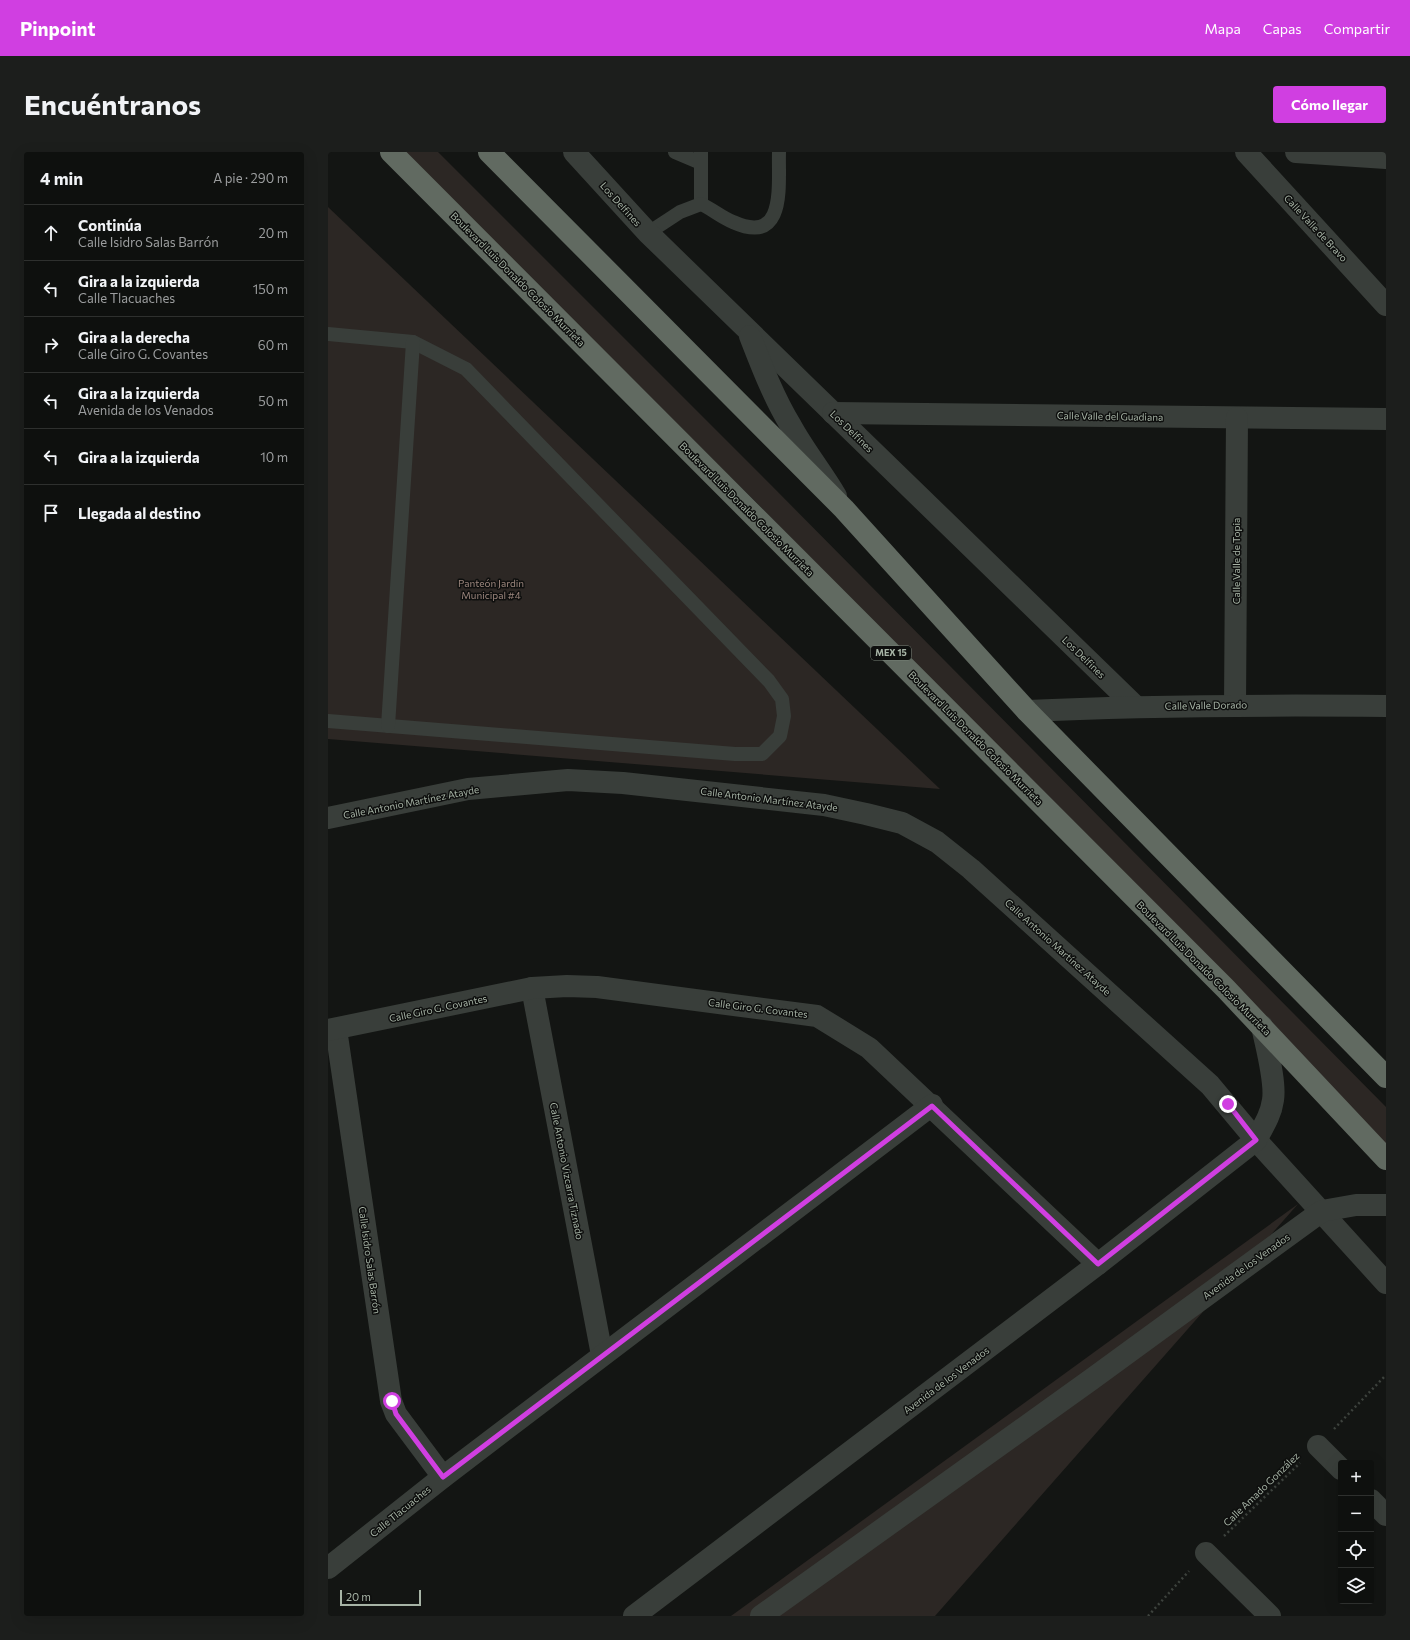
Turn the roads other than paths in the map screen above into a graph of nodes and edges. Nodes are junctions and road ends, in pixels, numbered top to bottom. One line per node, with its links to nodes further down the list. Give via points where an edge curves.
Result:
1 (391, 152): 28 (highway, Boulevard Luis Donaldo Colosio Murrieta / MEX 15)
2 (489, 152): 19 (highway)
3 (574, 152): 11 (street, Los Delfines)
4 (675, 152): 8 (lane)
5 (779, 152): 10 (lane, via 778,201 772,220 764,226 751,227 733,222)
6 (1246, 152): 12 (street, Calle Valle de Bravo)
7 (1296, 152): 9 (street)
8 (701, 158): 10 (lane)
9 (1386, 158)
10 (700, 204): 11 (lane, via 680,212)
11 (648, 233): 13 (street, Los Delfines)
12 (1386, 305)
13 (747, 330): 16 (street, Los Delfines); 19 (street, via 770,387 791,427)
14 (328, 334): 15 (lane)
15 (413, 342): 25 (lane); 25 (lane, via 466,369 769,681 782,699 784,716 780,736 762,754 735,754)
16 (833, 413): 17 (street, Calle Valle del Guadiana); 21 (street, Los Delfines)
17 (1237, 418): 18 (street, Calle Valle del Guadiana); 20 (street, Calle Valle de Topia)
18 (1386, 419)
19 (844, 509): 23 (highway)
20 (1235, 704): 21 (street, Calle Valle Dorado); 22 (street, Calle Valle Dorado)
21 (1134, 706): 23 (street, Calle Valle Dorado)
22 (1386, 706)
23 (1027, 711): 30 (highway)
24 (328, 721): 25 (lane)
25 (388, 726)
26 (328, 818): 32 (street, Calle Antonio Martínez Atayde, via 468,789 568,780 623,783 824,805 902,823 937,842 971,869 1210,1085)
27 (532, 988): 29 (street, Calle Giro G. Covantes); 31 (street, Calle Giro G. Covantes, via 597,987 817,1016 869,1048); 38 (street, Calle Antonio Vizcarra Tiznado)
28 (1262, 1026): 32 (street, via 1271,1066 1274,1099 1269,1116); 33 (highway, Boulevard Luis Donaldo Colosio Murrieta / MEX 15)
29 (332, 1029): 41 (street, Calle Isidro Salas Barrón, via 392,1401 396,1414)
30 (1386, 1078)
31 (932, 1106): 36 (street, Calle Giro G. Covantes); 38 (street, Calle Tlacuaches)
32 (1256, 1140): 35 (street, Calle Antonio Martínez Atayde); 36 (street, Avenida de los Venados)
33 (1386, 1159)
34 (1386, 1205): 35 (street, via 1356,1205)
35 (1322, 1211): 37 (street, Calle Antonio Martínez Atayde); 47 (street, Avenida de los Venados)
36 (1098, 1264): 46 (street, Avenida de los Venados)
37 (1386, 1283)
38 (602, 1355): 41 (street, Calle Tlacuaches)
39 (1318, 1446): 40 (street)
40 (1338, 1466)
41 (443, 1477): 45 (street, Calle Tlacuaches)
42 (1374, 1503): 43 (street)
43 (1386, 1515)
44 (1206, 1553): 48 (street)
45 (328, 1568)
46 (634, 1616)
47 (760, 1616)
48 (1270, 1616)

